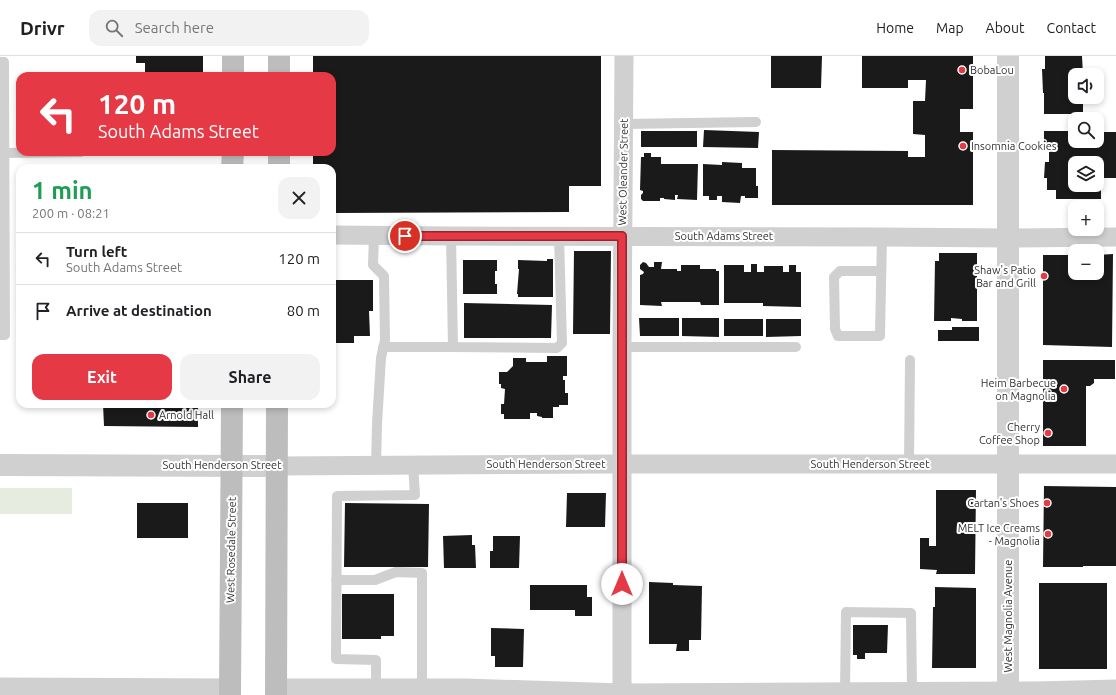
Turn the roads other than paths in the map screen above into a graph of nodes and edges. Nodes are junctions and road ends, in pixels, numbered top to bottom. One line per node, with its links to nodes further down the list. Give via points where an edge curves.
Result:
1 (233, 56): 6 (main road)
2 (279, 56): 7 (main road)
3 (624, 56): 9 (street, West Oleander Street)
4 (1008, 56): 21 (street, West Magnolia Avenue)
5 (0, 62): 10 (lane, via 4,62)
6 (233, 72)
7 (279, 72)
8 (756, 122): 9 (lane)
9 (624, 124): 18 (street, West Oleander Street)
10 (5, 153): 11 (lane); 12 (lane)
11 (16, 153)
12 (2, 195): 13 (lane)
13 (2, 232): 23 (lane, via 5,335)
14 (336, 235): 15 (street, South Adams Street)
15 (374, 235): 16 (street, South Adams Street); 24 (lane, via 373,265 384,276)
16 (451, 236): 17 (street, South Adams Street); 25 (lane)
17 (559, 236): 18 (street, South Adams Street); 25 (lane, via 562,343 557,348)
18 (622, 236): 19 (street, South Adams Street); 26 (street, West Oleander Street)
19 (882, 237): 21 (street, South Adams Street); 22 (lane)
20 (1116, 237): 21 (street, South Adams Street)
21 (1008, 238): 33 (street, West Magnolia Avenue)
22 (881, 271): 22 (lane, via 880,336 838,336 835,329 834,276 840,271)
23 (0, 335)
24 (383, 347): 25 (lane); 37 (lane)
25 (453, 347)
26 (622, 347): 27 (lane); 31 (street, West Oleander Street)
27 (796, 347)
28 (910, 360): 32 (lane)
29 (232, 408): 36 (main road, West Rosedale Street)
30 (277, 408): 39 (main road)
31 (621, 464): 32 (street, South Henderson Street); 38 (street, South Henderson Street); 53 (street, West Oleander Street)
32 (909, 464): 33 (street, South Henderson Street)
33 (1008, 464): 34 (street, South Henderson Street); 52 (street, West Magnolia Avenue)
34 (1116, 464)
35 (0, 465): 36 (street, South Henderson Street)
36 (232, 465): 39 (street, South Henderson Street); 44 (main road, West Rosedale Street)
37 (376, 465): 38 (street, South Henderson Street); 39 (street, South Henderson Street)
38 (413, 465): 40 (lane, via 415,495 337,496)
39 (277, 466): 47 (main road)
40 (336, 580): 41 (lane, via 336,659 376,660); 42 (lane, via 375,580 396,572 422,573)
41 (376, 688): 42 (street); 47 (street)
42 (422, 688): 48 (street)
43 (1, 689): 44 (street)
44 (230, 691)
45 (912, 691): 49 (lane, via 911,612 846,612); 51 (street); 52 (street)
46 (1113, 691): 52 (street)
47 (276, 692)
48 (466, 692): 53 (street)
49 (845, 692): 50 (street); 51 (street)
50 (753, 693): 53 (street)
51 (882, 693)
52 (1008, 693)
53 (622, 694)

